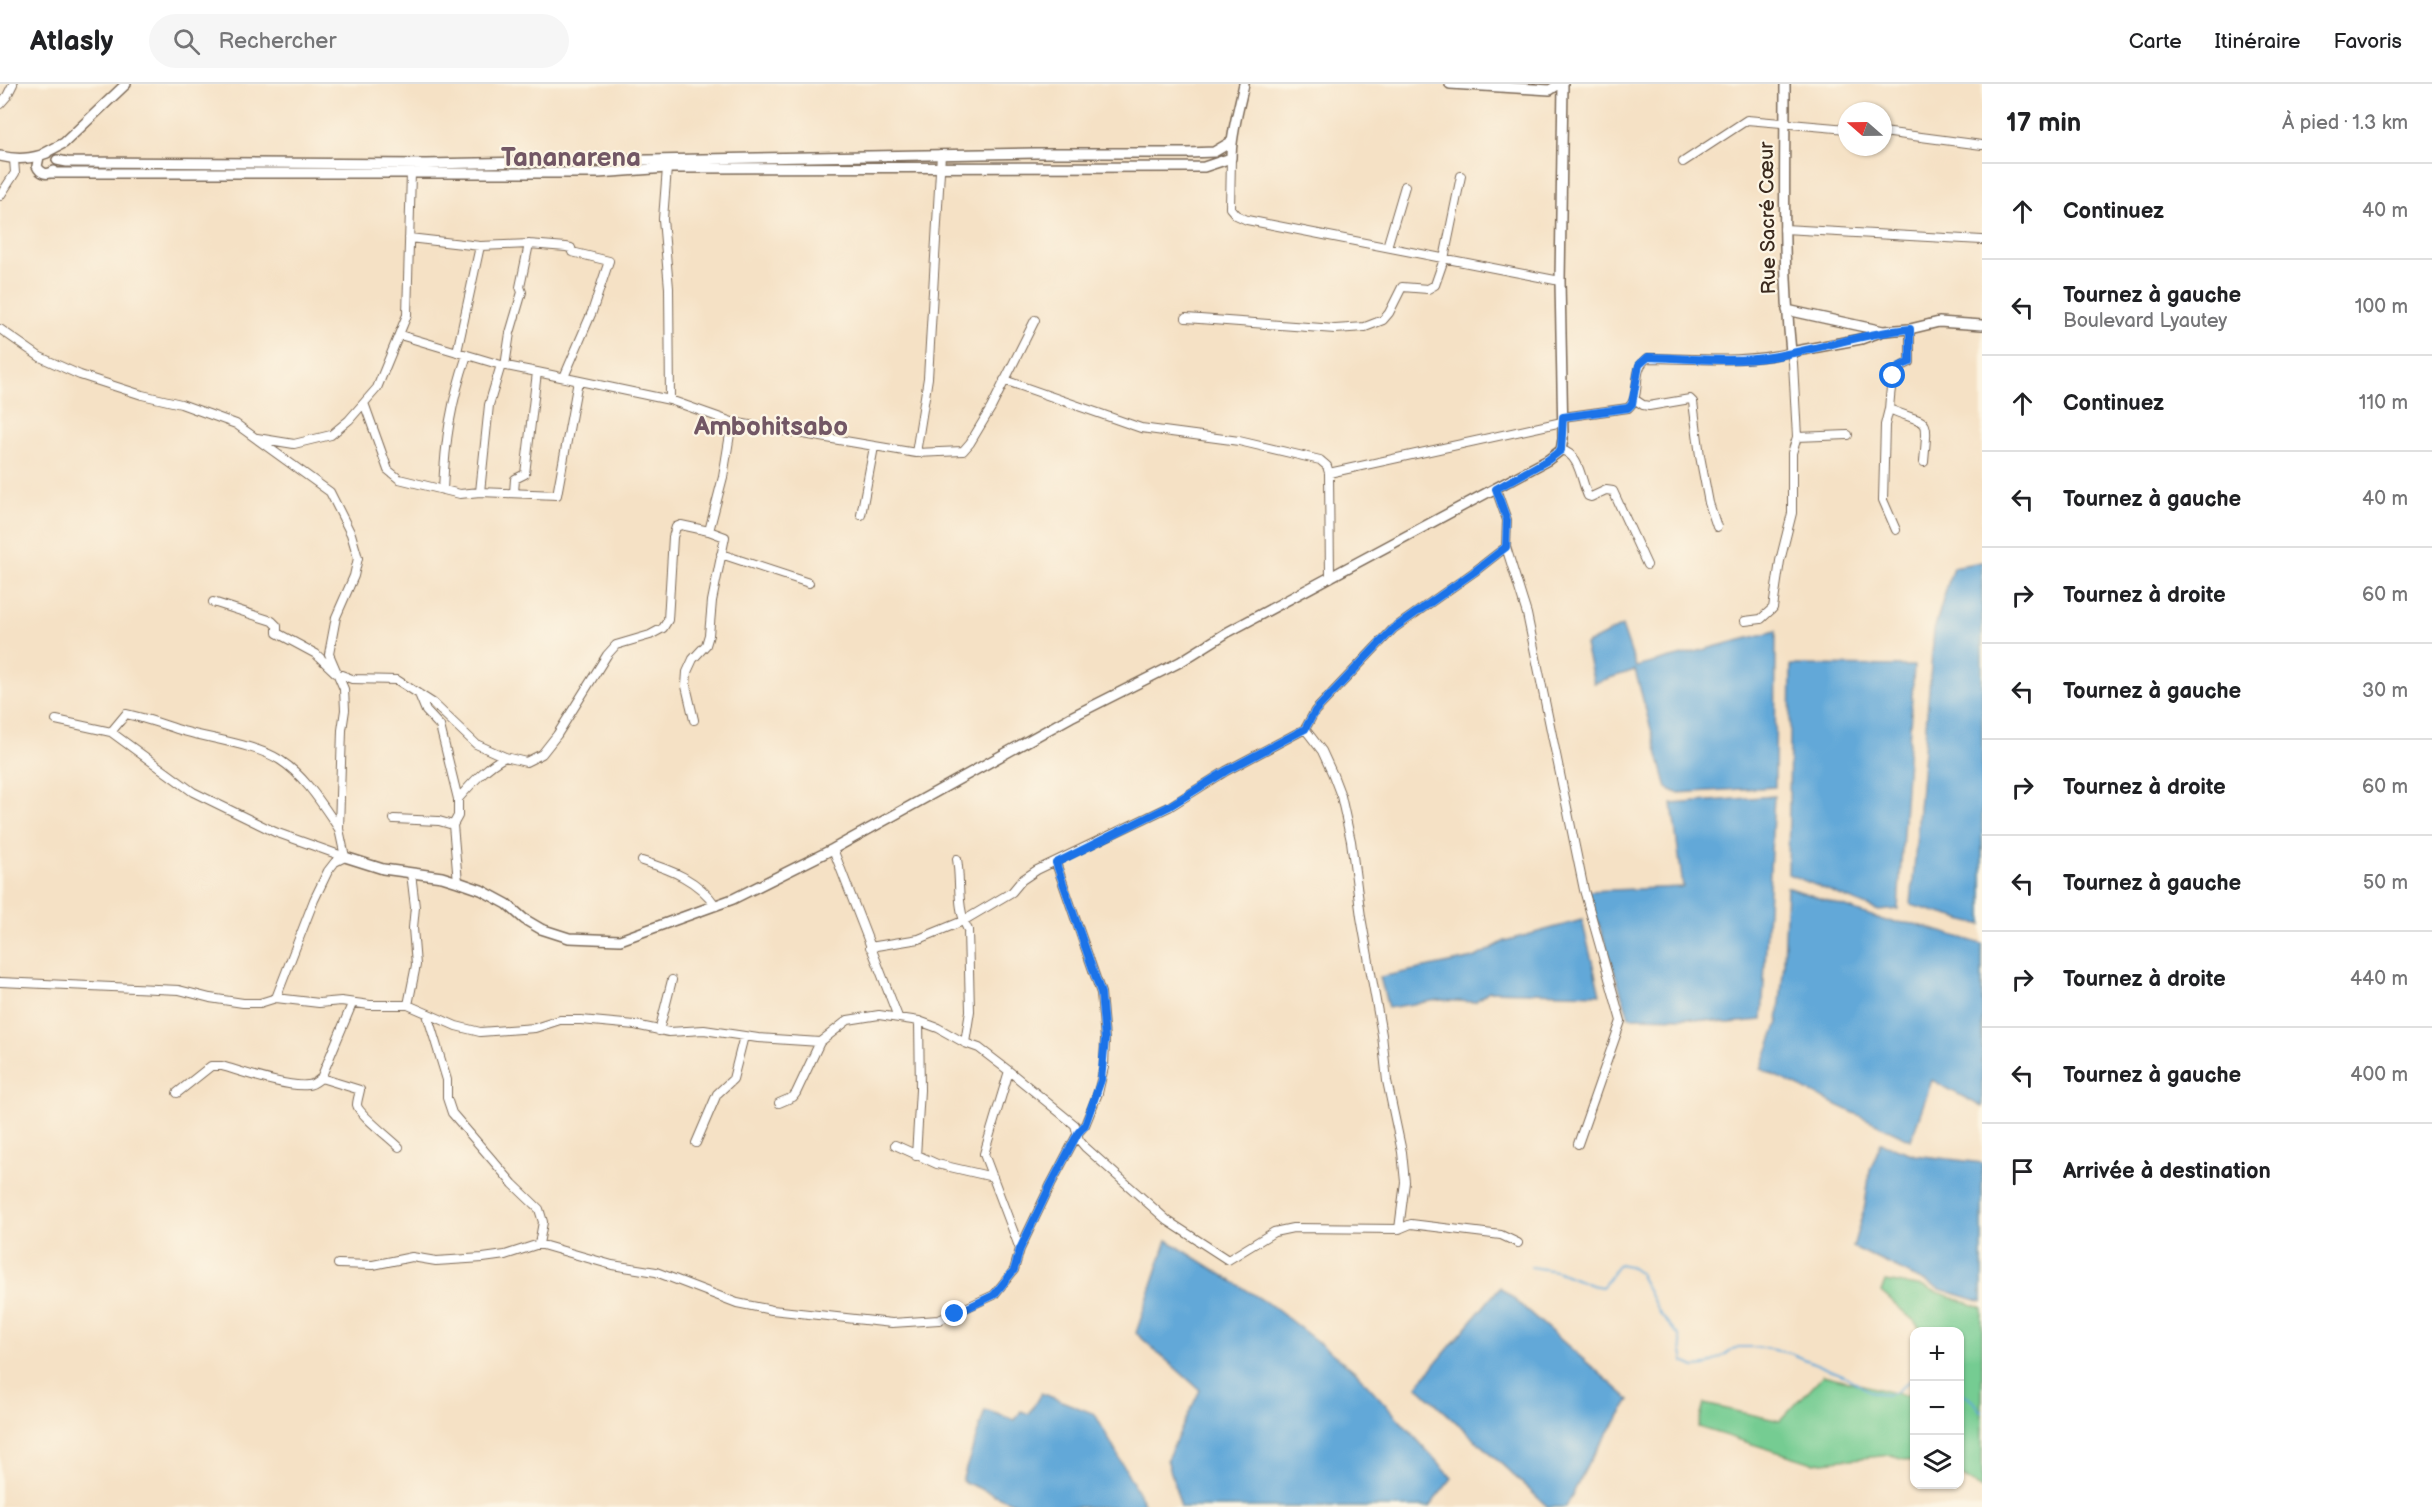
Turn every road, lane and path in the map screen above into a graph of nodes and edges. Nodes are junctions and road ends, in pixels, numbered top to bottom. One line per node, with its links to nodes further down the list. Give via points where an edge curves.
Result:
1 (13, 84): 7 (street)
2 (126, 84): 12 (street)
3 (1244, 84): 11 (street)
4 (1450, 84): 5 (street, via 1550,90)
5 (1561, 84): 41 (street)
6 (1785, 84): 8 (street, Rue Sacré Cœur)
7 (0, 104)
8 (1785, 123): 9 (street); 21 (street, via 1747,120); 34 (street, Rue Sacré Cœur)
9 (1838, 128)
10 (1892, 133): 13 (street)
11 (1231, 142): 14 (street, via 1214,152); 18 (street)
12 (64, 143): 17 (street); 20 (street)
13 (1982, 145)
14 (1036, 153): 15 (street); 28 (street)
15 (941, 154): 22 (street); 24 (street)
16 (0, 156): 19 (street)
17 (41, 156): 19 (street); 20 (street, via 50,153); 29 (street, via 37,165)
18 (1231, 158): 28 (street, via 1204,167); 39 (street, via 1230,208 1236,215)
19 (16, 159): 29 (street); 33 (street, via 15,173)
20 (56, 159): 25 (street); 29 (street, via 57,168)
21 (1683, 162)
22 (766, 163): 23 (street); 24 (street)
23 (673, 165): 27 (street, via 598,173); 59 (street, via 663,219 669,288)
24 (941, 167): 28 (street); 69 (street, via 928,378)
25 (224, 168): 26 (street); 29 (street)
26 (276, 168): 27 (street); 30 (street)
27 (427, 168): 30 (street)
28 (1036, 168)
29 (46, 173)
30 (411, 173): 35 (street)
31 (1461, 176): 40 (street)
32 (1405, 186): 39 (street)
33 (0, 196)
34 (1784, 229): 36 (street); 42 (street, Rue Sacré Cœur)
35 (409, 238): 38 (street); 49 (street, via 407,315)
36 (1982, 240)
37 (529, 244): 38 (street); 53 (street); 55 (street, via 571,248 572,252 609,261)
38 (480, 246): 50 (street)
39 (1387, 248): 40 (street)
40 (1444, 259): 41 (street); 43 (street, via 1436,285 1402,287 1389,313 1376,325 1335,329)
41 (1560, 281): 62 (street)
42 (1787, 310): 48 (street); 51 (street, Rue Sacré Cœur)
43 (1186, 318)
44 (1035, 320): 56 (street)
45 (1982, 325): 47 (street, via 1940,322)
46 (0, 329): 66 (street, via 40,357 80,375 214,416 236,424)
47 (1910, 329): 48 (street); 61 (street, via 1910,362 1900,366 1893,376)
48 (1883, 331): 51 (street)
49 (400, 335): 50 (street); 60 (street, via 377,388)
50 (457, 352): 52 (street)
51 (1791, 352): 58 (street, via 1752,358 1648,357 1639,365); 65 (street)
52 (467, 355): 53 (street); 73 (street, via 451,405)
53 (503, 366): 54 (street); 74 (street, via 489,405)
54 (537, 372): 55 (street); 75 (street, via 525,474 515,479)
55 (564, 377): 57 (street)
56 (1004, 380): 69 (street, via 963,451); 71 (street, via 1141,428 1239,441 1320,460)
57 (578, 381): 59 (street); 75 (street, via 557,495)
58 (1634, 399): 62 (street, via 1628,408); 77 (street, via 1649,406 1690,399 1694,402 1700,456)
59 (670, 400): 63 (street)
60 (364, 403): 66 (street, via 331,435 294,444); 73 (street, via 388,470 399,479)
61 (1889, 409): 70 (street, via 1927,426); 78 (street, via 1882,500)
62 (1563, 420): 68 (street); 71 (street)
63 (732, 422): 67 (street); 79 (street)
64 (1848, 435): 65 (street)
65 (1797, 437): 86 (street, via 1792,453 1792,513 1773,608 1761,619)
66 (255, 438): 87 (street, via 330,492 351,534 358,558 331,637 329,654)
67 (874, 447): 69 (street); 76 (street)
68 (1561, 450): 72 (street); 82 (street, via 1575,460 1588,496 1613,491)
69 (916, 453)
70 (1924, 462)
71 (1329, 473): 83 (street)
72 (1496, 489): 80 (street, via 1507,520); 83 (street)
73 (443, 490): 74 (street, via 460,494)
74 (480, 492): 75 (street)
75 (514, 493)
76 (861, 515)
77 (1716, 527)
78 (1896, 530)
79 (709, 531): 81 (street, via 725,537); 93 (street, via 681,525 676,528 672,537 668,620 663,628 616,645 542,754 526,762)
80 (1506, 547): 91 (street, via 1386,636 1315,711); 126 (street, via 1527,614 1584,890 1621,1021)
81 (721, 554): 84 (street); 90 (street, via 709,635 687,672)
82 (1647, 565)
83 (1330, 578): 98 (street)
84 (809, 583)
85 (213, 602): 87 (street, via 272,621 277,633 316,654)
86 (1745, 621)
87 (336, 673): 88 (street, via 352,679 397,680); 97 (street, via 344,689 345,710)
88 (419, 694): 93 (street, via 476,744); 94 (street, via 426,711 440,726)
89 (56, 720): 92 (street)
90 (694, 720)
91 (1305, 729): 102 (street, via 1168,807); 131 (street, via 1333,775 1351,841 1387,1080 1402,1152 1405,1182)
92 (111, 732): 97 (street, via 126,714 266,752 290,767 318,797); 99 (street, via 193,792 274,832)
93 (505, 757): 94 (street, via 472,782)
94 (458, 799): 96 (street, via 458,816)
95 (394, 819): 96 (street)
96 (453, 825): 104 (street)
97 (339, 829): 99 (street)
98 (832, 849): 105 (street); 107 (street)
99 (345, 857): 103 (street); 110 (street, via 335,862 318,891)
100 (957, 859): 106 (street)
101 (642, 861): 105 (street, via 695,883)
102 (1056, 863): 106 (street, via 1037,870 1012,892); 124 (street, via 1092,963 1104,1018 1101,1080 1085,1125)
103 (411, 873): 104 (street); 112 (street, via 416,965)
104 (458, 882): 105 (street, via 507,904 541,929 568,938 620,940)
105 (716, 906)
106 (963, 921): 107 (street, via 919,939); 119 (street, via 968,930 970,1011)
107 (870, 947): 114 (street)
108 (672, 980): 116 (street)
109 (0, 982): 110 (street, via 179,990 243,1003)
110 (276, 998): 111 (street)
111 (352, 1004): 112 (street); 121 (street)
112 (408, 1005): 113 (street)
113 (427, 1014): 116 (street, via 480,1032 535,1028 560,1020 624,1024); 133 (street, via 447,1080 452,1113 539,1209 543,1222)
114 (898, 1017): 115 (street); 118 (street, via 879,1015 848,1020)
115 (919, 1021): 119 (street); 129 (street)
116 (659, 1031): 117 (street, via 704,1030)
117 (744, 1036): 118 (street); 125 (street, via 733,1079 717,1094)
118 (819, 1042): 123 (street, via 796,1093)
119 (965, 1043): 120 (street, via 979,1048)
120 (1009, 1071): 124 (street, via 1075,1125); 130 (street, via 984,1154)
121 (321, 1078): 122 (street, via 308,1085 294,1084 211,1066); 128 (street, via 360,1090 357,1107 362,1115)
122 (177, 1093)
123 (779, 1103)
124 (1078, 1133): 131 (street, via 1085,1147 1168,1221 1228,1260 1277,1230); 134 (street)
125 (696, 1143)
126 (1578, 1144)
127 (895, 1145): 129 (street)
128 (399, 1147)
129 (916, 1156): 130 (street)
130 (993, 1177): 134 (street)
131 (1399, 1229): 132 (street, via 1411,1224 1501,1235)
132 (1518, 1243)
133 (539, 1244): 134 (street, via 656,1272 737,1303 892,1323 939,1320 994,1295 1014,1270); 135 (street, via 483,1258 436,1261 412,1257 373,1265)
134 (1020, 1249)
135 (338, 1264)

